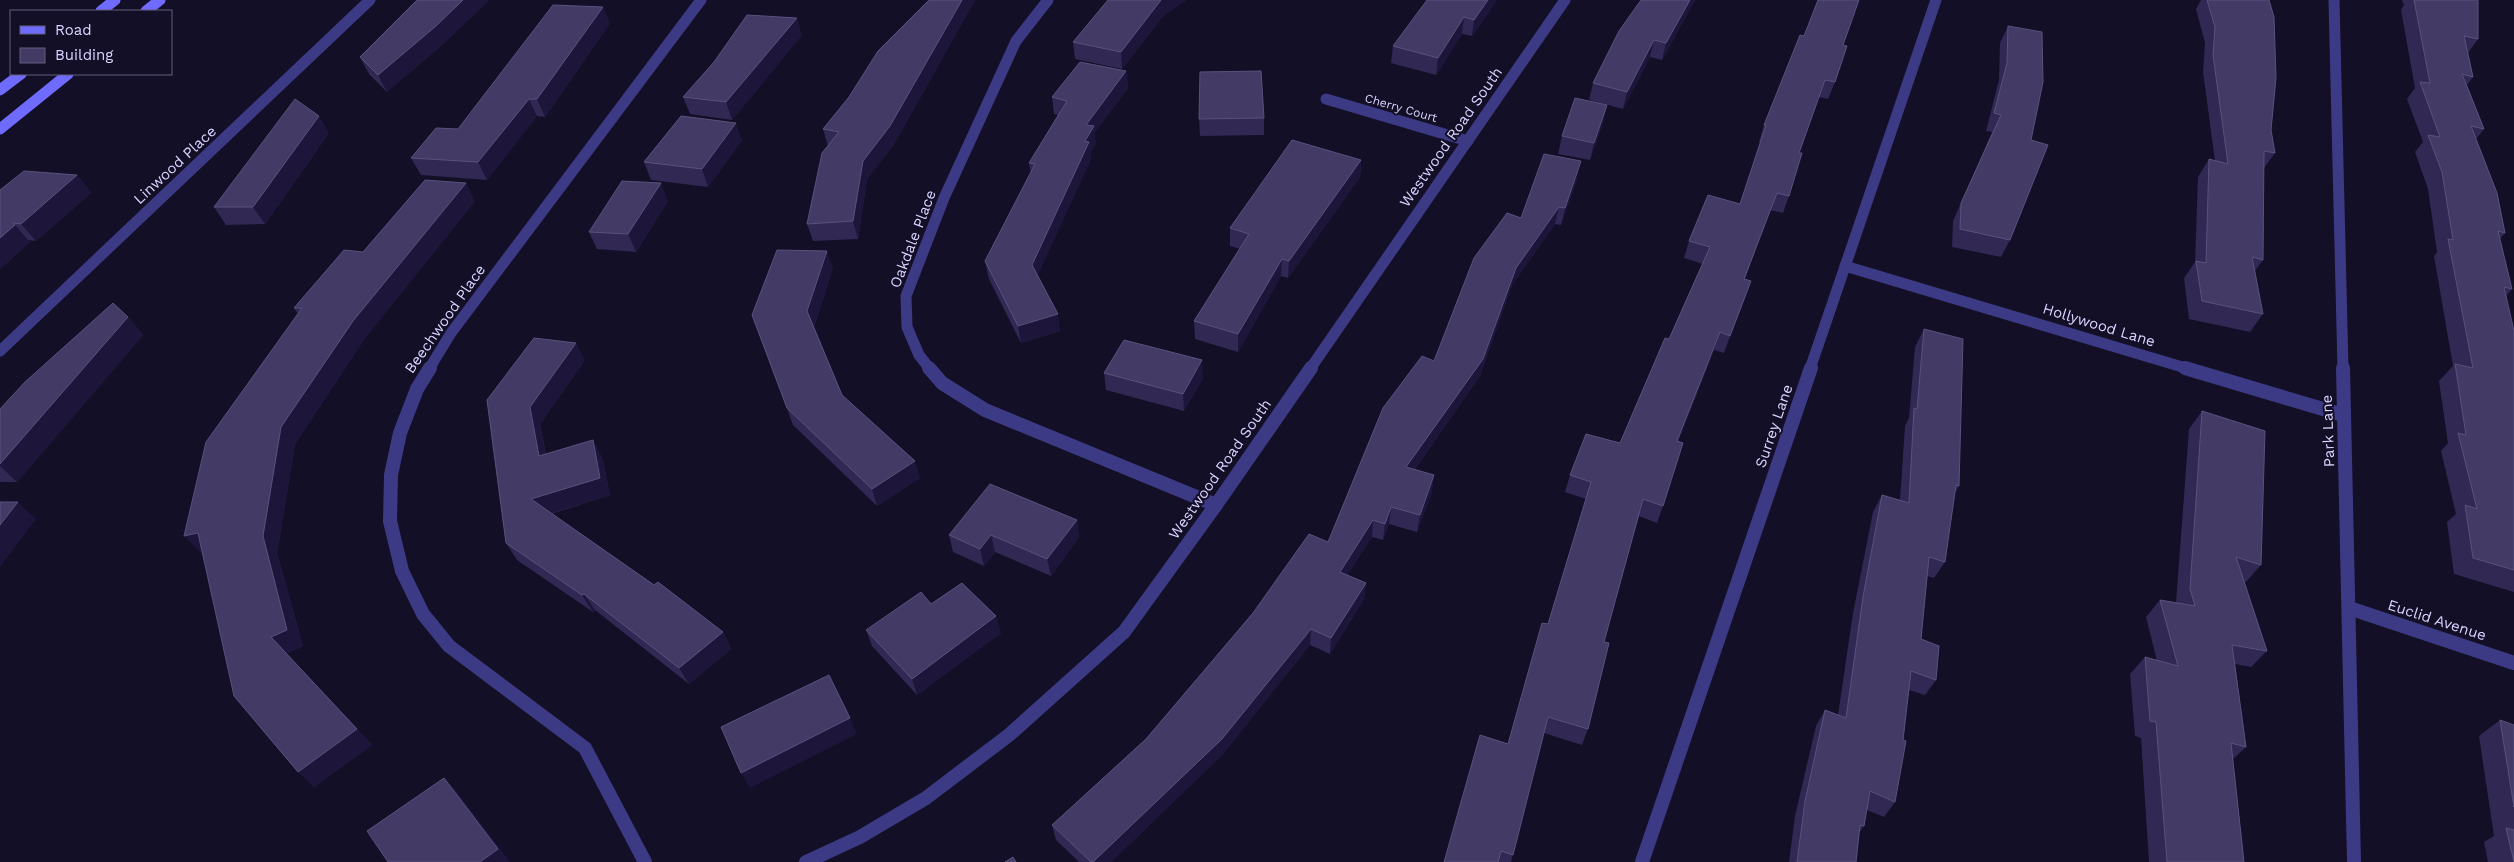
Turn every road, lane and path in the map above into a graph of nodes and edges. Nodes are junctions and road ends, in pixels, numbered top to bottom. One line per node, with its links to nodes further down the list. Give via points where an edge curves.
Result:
1 (115, 0): 9 (street)
2 (160, 0): 10 (street)
3 (370, 0): 18 (street, Linwood Place)
4 (701, 0): 23 (street, Beechwood Place, via 451,334 417,389 400,433 391,475 390,521 402,570 423,614 449,646 585,748)
5 (1048, 0): 20 (street, Oakdale Place, via 1016,41 944,198 906,296 907,327 918,355 942,383 985,410)
6 (1565, 0): 16 (street, Westwood Road South)
7 (1936, 0): 17 (street, Surrey Lane)
8 (2334, 0): 19 (street, Park Lane)
9 (102, 10)
10 (147, 10)
11 (20, 75): 13 (street)
12 (67, 75): 15 (street)
13 (0, 90)
14 (1326, 99): 16 (street, Cherry Court)
15 (0, 129)
16 (1468, 141): 20 (street, Westwood Road South)
17 (1845, 266): 19 (street, Hollywood Lane); 25 (street, Surrey Lane)
18 (0, 351)
19 (2343, 415): 21 (street, Park Lane)
20 (1216, 505): 24 (street, Westwood Road South, via 1124,632 1009,736 926,798 860,837)
21 (2350, 608): 22 (street, Euclid Avenue); 26 (street, Park Lane)
22 (2514, 663)
23 (645, 862)
24 (806, 862)
25 (1642, 862)
26 (2354, 862)

